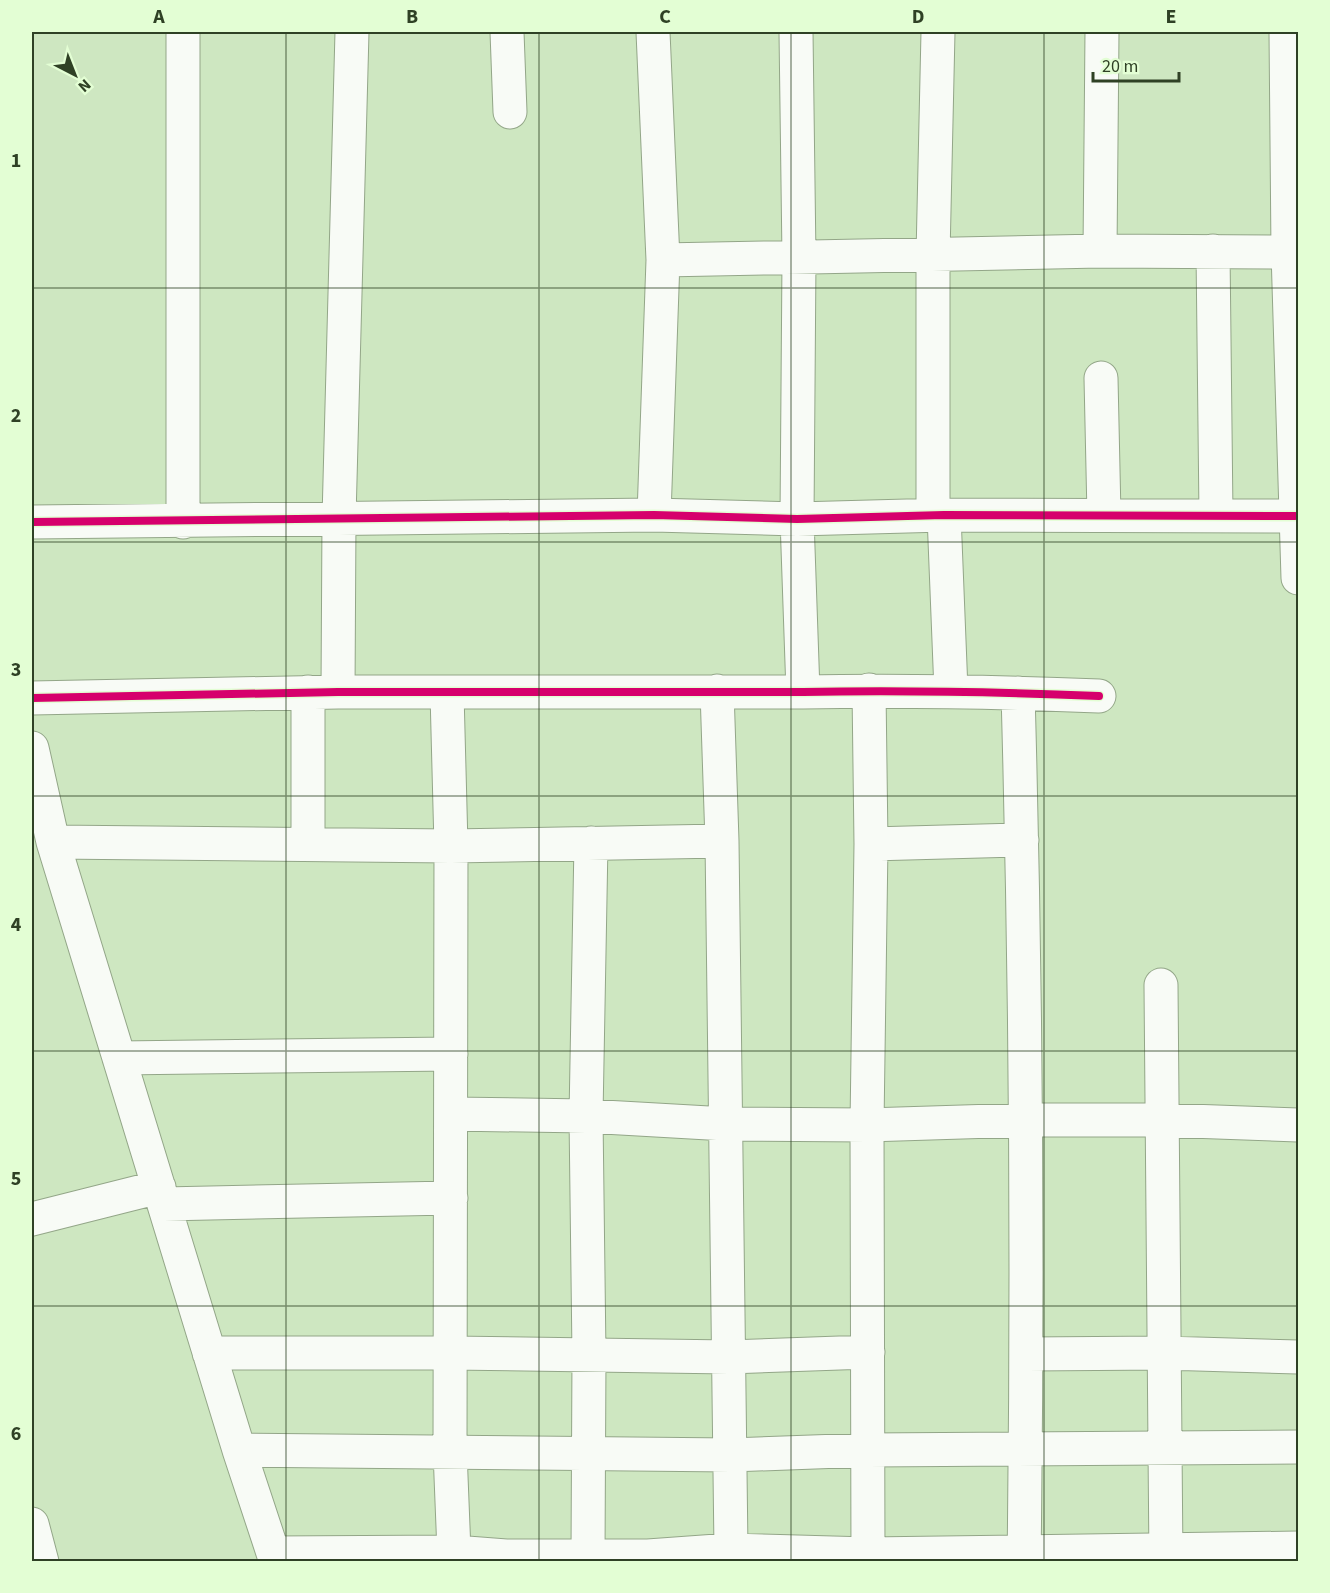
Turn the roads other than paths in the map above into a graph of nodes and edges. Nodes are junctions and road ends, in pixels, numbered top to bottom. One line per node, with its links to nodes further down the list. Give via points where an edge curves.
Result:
1 (183, 32): 27 (street)
2 (352, 32): 24 (street)
3 (507, 32): 9 (street)
4 (653, 32): 15 (street)
5 (796, 32): 14 (street)
6 (938, 32): 13 (street)
7 (1102, 32): 10 (street)
8 (1287, 32): 12 (street)
9 (510, 112)
10 (1100, 250): 11 (street); 13 (street)
11 (1213, 251): 12 (street); 22 (street)
12 (1288, 252): 16 (street)
13 (933, 255): 14 (street); 20 (street)
14 (799, 258): 15 (street); 25 (street)
15 (663, 260): 19 (street)
16 (1294, 338): 18 (street)
17 (1101, 378): 21 (street)
18 (1296, 473): 23 (street)
19 (654, 515): 24 (street); 25 (street)
20 (938, 515): 21 (street); 25 (street); 30 (street)
21 (1104, 515): 22 (street)
22 (1216, 515): 23 (street)
23 (1295, 516): 28 (street)
24 (339, 518): 27 (street); 32 (street)
25 (796, 519): 33 (street)
26 (32, 522): 27 (street)
27 (183, 522)
28 (1299, 578)
29 (869, 690): 30 (street); 33 (street); 44 (street)
30 (951, 690): 35 (street)
31 (717, 691): 33 (street); 34 (street); 40 (street)
32 (323, 692): 34 (street); 37 (street); 43 (street)
33 (803, 692)
34 (447, 693): 45 (street)
35 (1018, 693): 36 (street); 39 (street)
36 (1099, 696)
37 (32, 698)
38 (32, 748): 41 (street)
39 (1022, 840): 44 (street); 51 (street)
40 (722, 841): 42 (street); 53 (street)
41 (53, 842): 43 (street); 48 (street)
42 (591, 843): 45 (street); 50 (street)
43 (308, 844): 45 (street)
44 (871, 844): 54 (street)
45 (451, 846): 47 (street)
46 (1161, 985): 52 (street)
47 (452, 1054): 48 (street); 49 (street)
48 (119, 1058): 56 (street)
49 (451, 1114): 50 (street); 57 (street)
50 (586, 1116): 53 (street); 64 (street)
51 (1024, 1120): 52 (street); 54 (street); 63 (street)
52 (1162, 1120): 55 (street); 62 (street)
53 (726, 1124): 54 (street); 65 (street)
54 (867, 1125): 59 (street)
55 (1299, 1125)
56 (161, 1195): 57 (street); 58 (street); 60 (street)
57 (451, 1198): 61 (street)
58 (32, 1219)
59 (868, 1352): 65 (street); 69 (street)
60 (209, 1353): 61 (street); 71 (street)
61 (450, 1353): 64 (street); 72 (street)
62 (1164, 1353): 63 (street); 66 (street); 67 (street)
63 (1027, 1354): 70 (street)
64 (589, 1355): 65 (street); 73 (street)
65 (729, 1357): 74 (street)
66 (1299, 1358)
67 (1165, 1447): 68 (street); 70 (street); 79 (street)
68 (1299, 1448)
69 (868, 1449): 70 (street); 74 (street); 83 (street)
70 (1025, 1449): 82 (street)
71 (239, 1450): 72 (street); 80 (street)
72 (450, 1451): 73 (street); 78 (street)
73 (589, 1454): 74 (street); 81 (street)
74 (731, 1455): 77 (street)
75 (32, 1524): 86 (street)
76 (1299, 1548): 79 (street)
77 (732, 1550): 83 (street); 85 (street)
78 (454, 1552): 80 (street); 84 (street)
79 (1166, 1556): 82 (street)
80 (275, 1557)
81 (588, 1557): 84 (street); 85 (street)
82 (1024, 1557): 83 (street)
83 (868, 1558)
84 (506, 1559)
85 (648, 1559)
86 (42, 1562)

